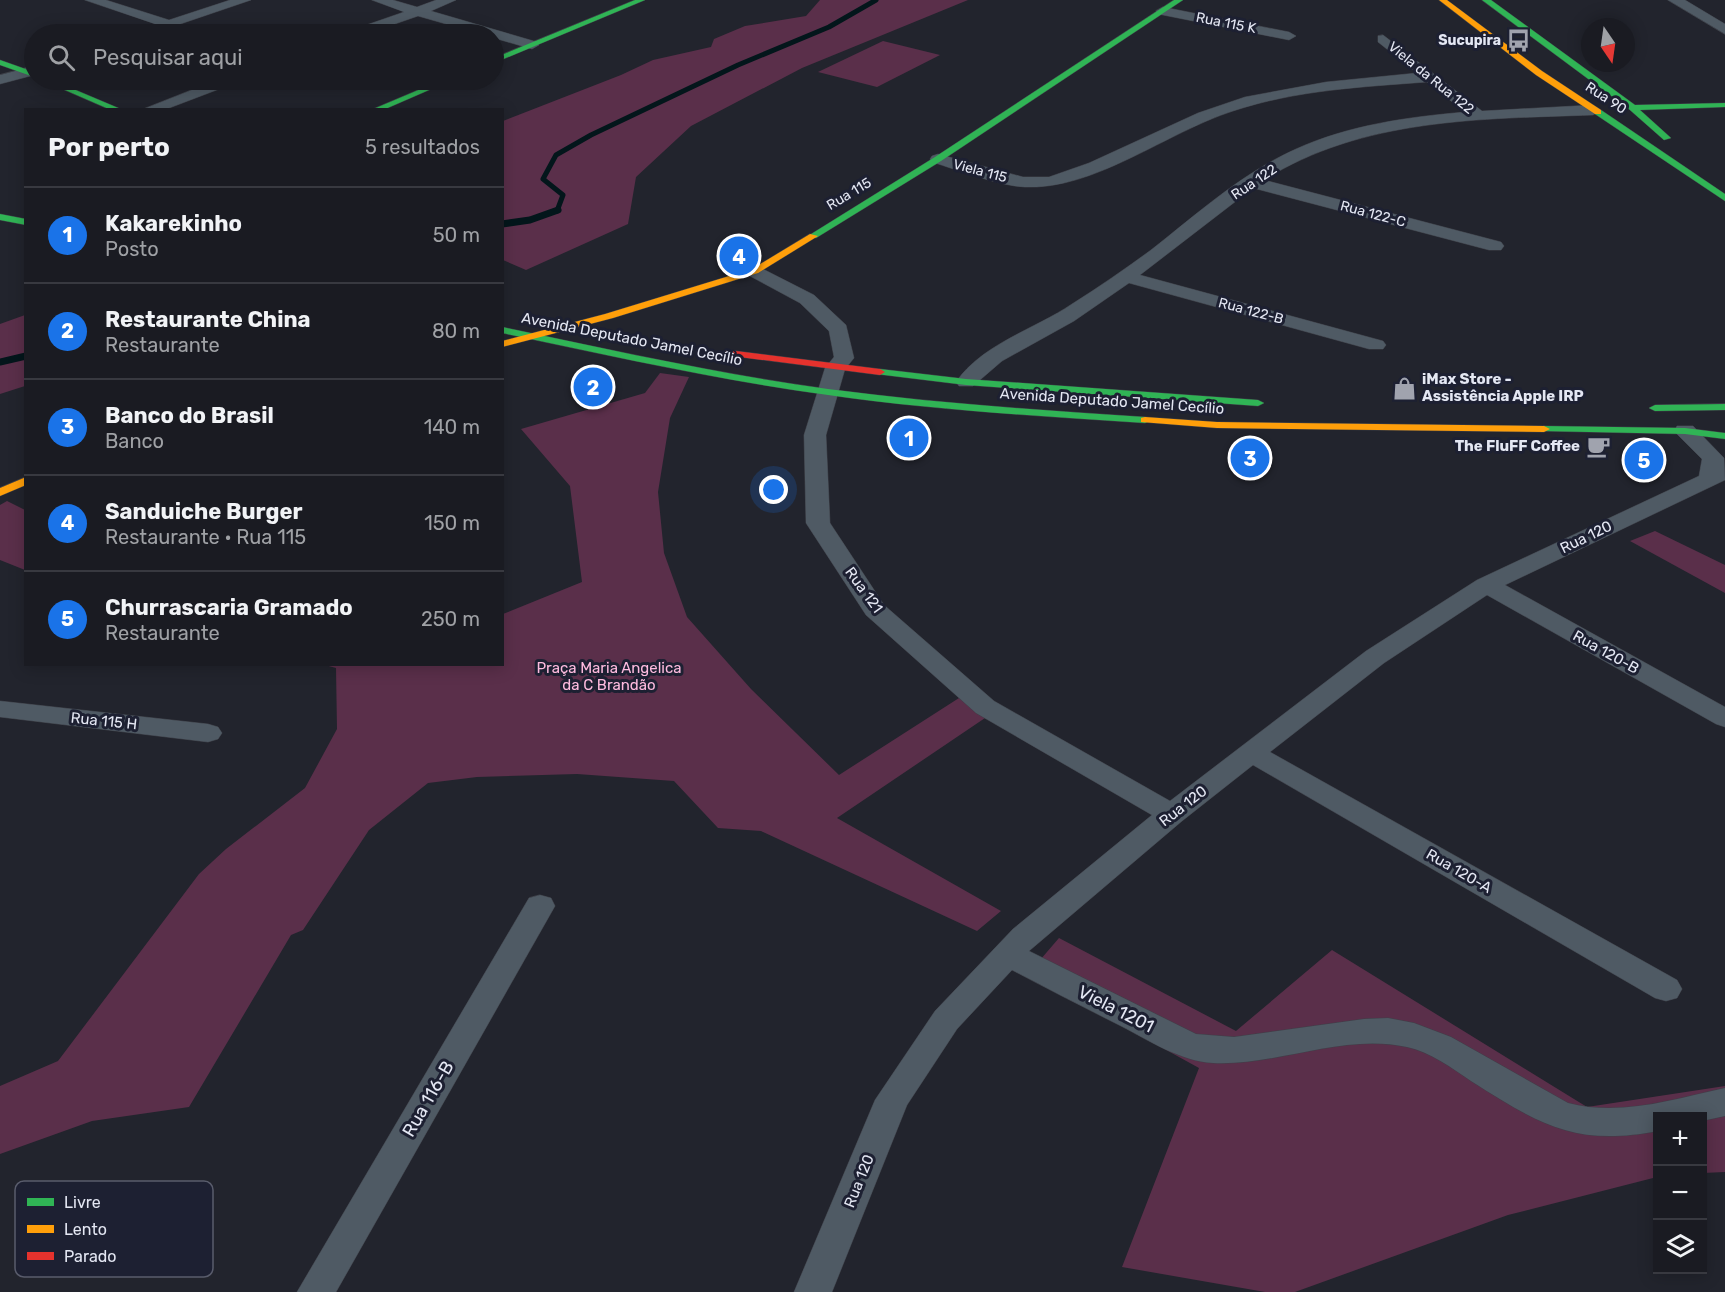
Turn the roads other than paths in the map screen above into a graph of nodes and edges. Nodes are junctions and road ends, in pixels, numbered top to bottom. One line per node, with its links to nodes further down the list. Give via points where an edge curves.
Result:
1 (92, 0): 12 (street)
2 (244, 0): 12 (street)
3 (379, 0): 10 (street)
4 (449, 0): 10 (street)
5 (641, 0): 19 (main road)
6 (1179, 0): 11 (main road, Rua 115)
7 (1443, 0): 34 (main road, Rua 90)
8 (1486, 0): 33 (main road, Rua 90)
9 (1675, 0): 15 (street)
10 (419, 11): 13 (street); 14 (street)
11 (1163, 11): 16 (street, Rua 115 K); 36 (main road, Rua 115)
12 (169, 24)
13 (382, 24)
14 (462, 24)
15 (1725, 30)
16 (1289, 36)
17 (504, 37): 19 (street)
18 (1383, 39): 24 (street, Viela da Rua 122)
19 (532, 45): 20 (main road)
20 (504, 57)
21 (0, 62): 22 (main road)
22 (24, 70)
23 (24, 74): 25 (street)
24 (1428, 77): 35 (street, Viela da Rua 122); 36 (street, Viela 115, via 1268,95 1225,108 1050,182 1022,182)
25 (0, 80)
26 (70, 90): 30 (main road)
27 (202, 90): 31 (street)
28 (424, 90): 32 (main road)
29 (1725, 105): 33 (main road)
30 (114, 108)
31 (153, 108)
32 (380, 108)
33 (1633, 108): 38 (main road, Rua 90)
34 (1593, 110): 35 (street, Rua 122); 39 (main road, Rua 90, via 1634,137 1657,164)
35 (1479, 116): 37 (street, Rua 122, via 1350,134 1301,152)
36 (938, 159): 41 (main road, Rua 115)
37 (1251, 182): 40 (street, Rua 122-C); 42 (street, Rua 122)
38 (1725, 183)
39 (1721, 204)
40 (1495, 246)
41 (755, 271): 44 (main road, Rua 115); 51 (street, Rua 121, via 807,299 839,329 844,357)
42 (1127, 277): 49 (street, Rua 122-B); 52 (street, Rua 122, via 979,366)
43 (543, 319): 44 (main road, Avenida Deputado Jamel Cecílio)
44 (572, 326): 46 (main road, Avenida Deputado Jamel Cecílio); 47 (main road, Rua 115)
45 (504, 330): 47 (main road, Avenida Deputado Jamel Cecílio)
46 (606, 331)
47 (530, 337): 48 (main road, Rua 115); 53 (main road, Avenida Deputado Jamel Cecílio)
48 (504, 344)
49 (1376, 345)
50 (710, 350): 51 (main road, Avenida Deputado Jamel Cecílio)
51 (835, 368): 52 (main road, Avenida Deputado Jamel Cecílio); 53 (street, Rua 121)
52 (966, 382): 54 (main road, Avenida Deputado Jamel Cecílio)
53 (827, 392): 57 (main road, Avenida Deputado Jamel Cecílio, via 960,408 1217,425); 67 (street, Rua 121, via 815,435 818,523 875,610 985,707)
54 (1267, 403)
55 (1725, 407): 56 (main road)
56 (1637, 408)
57 (1685, 430): 58 (main road, Avenida Deputado Jamel Cecílio); 59 (street, Rua 120, via 1713,458)
58 (1725, 436)
59 (1718, 475): 62 (street, Rua 120)
60 (24, 481): 61 (main road)
61 (0, 492)
62 (1486, 585): 64 (street, Rua 120-B); 66 (street, Rua 120, via 1375,657)
63 (0, 709): 65 (street, Rua 115 H)
64 (1725, 718)
65 (208, 733)
66 (1252, 753): 67 (street, Rua 120); 70 (street, Rua 120-A)
67 (1172, 814): 69 (street, Rua 120)
68 (540, 906): 72 (street, Rua 116-B)
69 (1007, 954): 71 (street, Viela 1201, via 1208,1052 1349,1031 1390,1031 1432,1042 1562,1116 1587,1122 1614,1123); 73 (street, Rua 120, via 946,1020 892,1100)
70 (1666, 989)
71 (1725, 1102)
72 (316, 1292)
73 (813, 1292)

